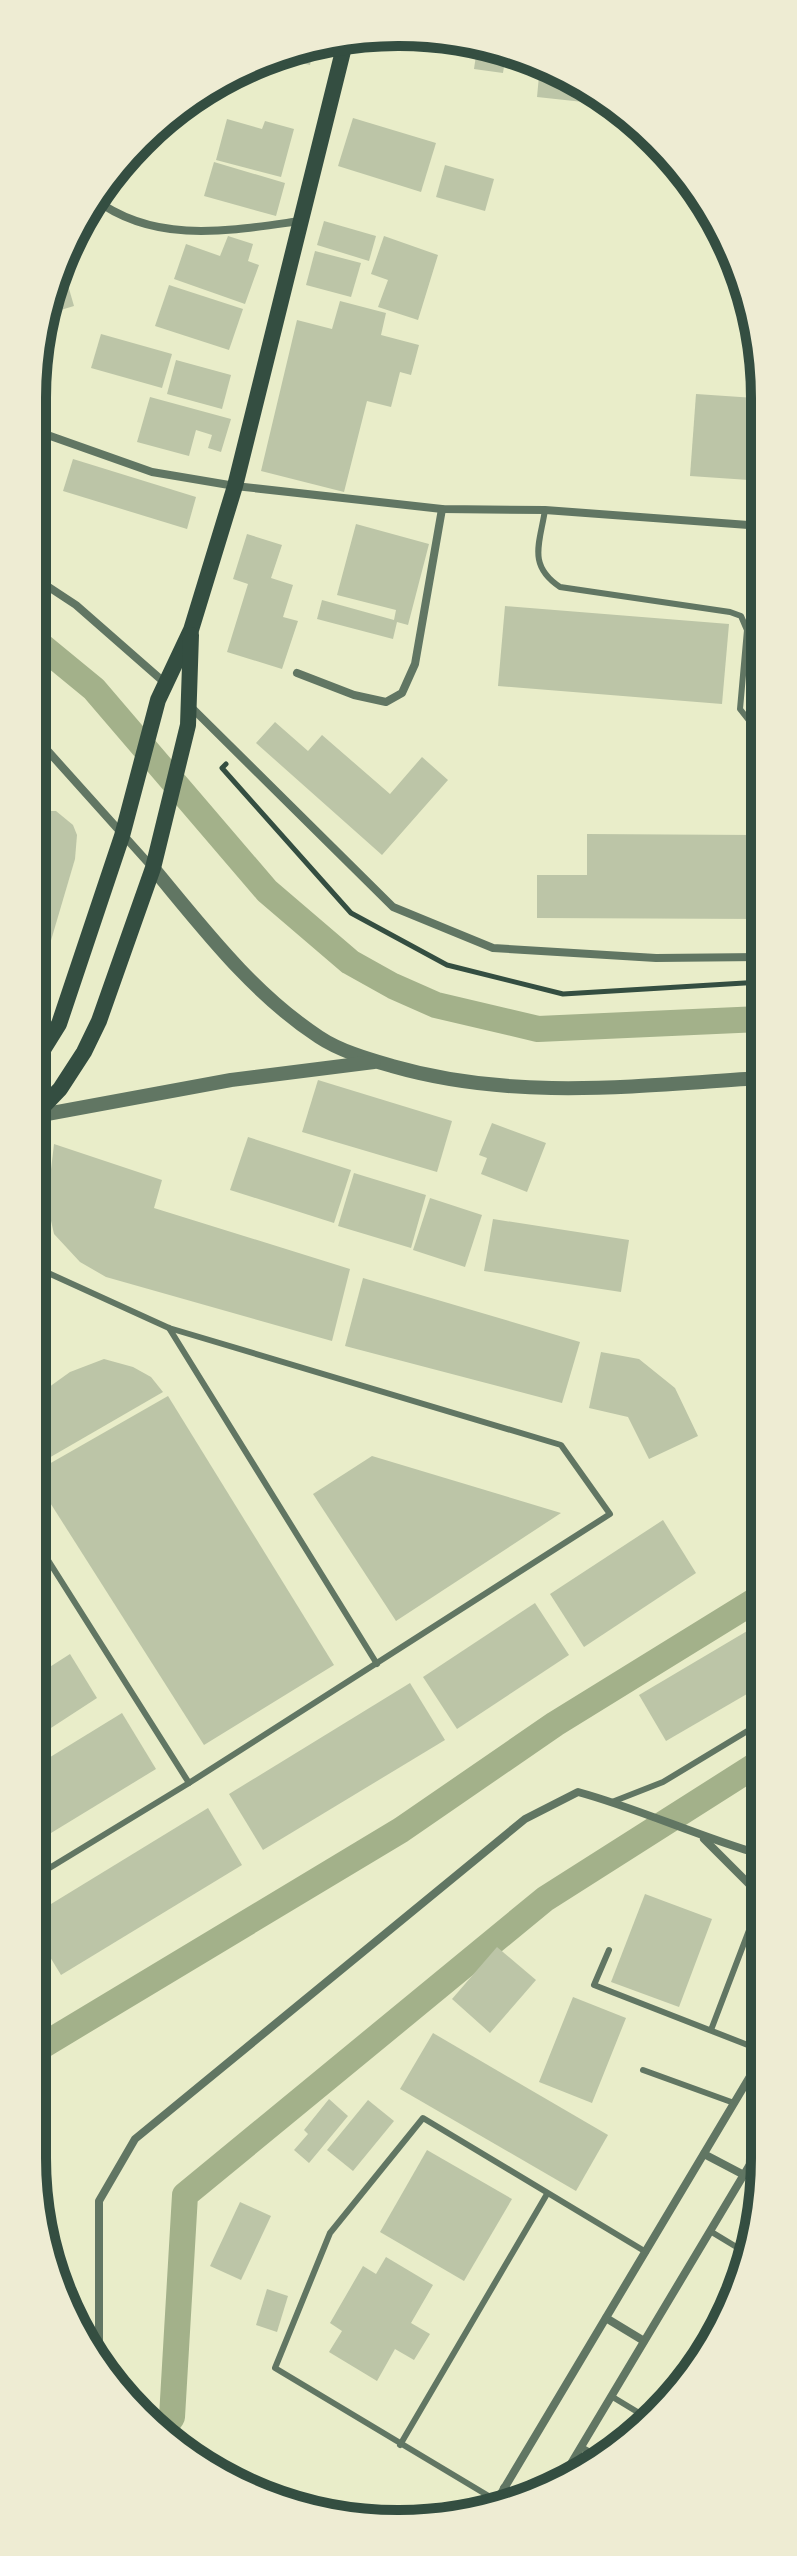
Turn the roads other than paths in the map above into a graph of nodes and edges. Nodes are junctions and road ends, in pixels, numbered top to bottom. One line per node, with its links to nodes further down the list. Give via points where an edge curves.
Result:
1 (343, 51): 3 (main road)
2 (104, 205): 3 (street, via 128,219 177,231)
3 (301, 221): 5 (main road)
4 (46, 434): 5 (street, via 152,472)
5 (235, 486): 6 (street); 10 (main road)
6 (442, 509): 7 (street); 11 (street, via 415,664 402,693 386,702)
7 (545, 510): 8 (street); 14 (lane, via 539,566 544,577 560,587 741,616 747,630 740,709)
8 (751, 525)
9 (46, 585): 12 (street)
10 (191, 630): 12 (main road); 13 (main road)
11 (297, 673)
12 (166, 683): 16 (main road)
13 (191, 707): 17 (main road); 18 (street, via 393,907 493,948 656,958)
14 (751, 723)
15 (46, 749): 16 (street)
16 (122, 836): 17 (street); 19 (main road, via 59,1024)
17 (153, 868): 20 (street, via 225,955 280,1007 321,1038); 22 (main road, via 84,1052)
18 (751, 957)
19 (46, 1045)
20 (379, 1062): 21 (street, via 458,1082 563,1091); 23 (street, via 231,1080)
21 (751, 1079)
22 (46, 1104)
23 (46, 1113)
24 (46, 1269): 25 (lane)
25 (169, 1328): 27 (lane); 27 (lane, via 561,1445 610,1514)
26 (46, 1557): 29 (lane)
27 (377, 1664): 29 (lane)
28 (751, 1729): 30 (lane, via 663,1782)
29 (189, 1783): 33 (lane)
30 (612, 1802): 31 (street); 51 (street, via 578,1792 525,1819 135,2139 99,2201)
31 (703, 1838): 32 (street); 34 (street)
32 (751, 1852)
33 (46, 1870)
34 (751, 1886)
35 (751, 1925): 37 (lane)
36 (609, 1950): 37 (lane, via 594,1985)
37 (711, 2030): 38 (lane)
38 (751, 2046)
39 (643, 2070): 41 (lane)
40 (751, 2075): 41 (street)
41 (734, 2103): 42 (street)
42 (704, 2154): 44 (street); 48 (street)
43 (751, 2163): 44 (street)
44 (744, 2175): 46 (street)
45 (547, 2194): 48 (lane); 54 (lane); 54 (lane, via 423,2118 330,2233 275,2368)
46 (710, 2231): 47 (lane); 50 (street)
47 (739, 2249)
48 (646, 2252): 49 (street)
49 (606, 2318): 50 (street); 58 (street)
50 (644, 2341): 52 (street)
51 (99, 2344)
52 (611, 2396): 53 (lane); 55 (street)
53 (641, 2414)
54 (400, 2445): 61 (lane)
55 (581, 2447): 56 (lane); 57 (street)
56 (591, 2453)
57 (570, 2466)
58 (504, 2488): 59 (street); 60 (street)
59 (510, 2492)
60 (500, 2495)
61 (491, 2498)

